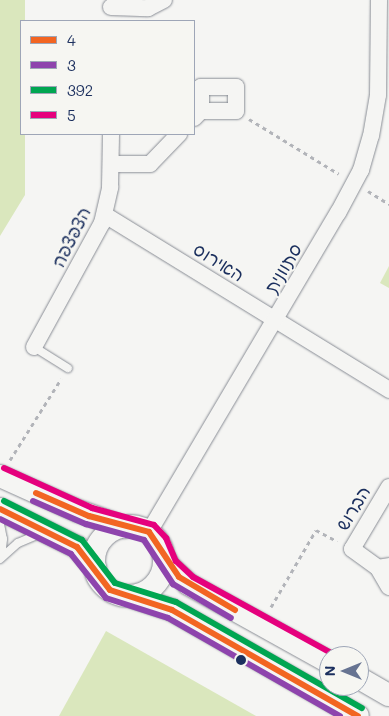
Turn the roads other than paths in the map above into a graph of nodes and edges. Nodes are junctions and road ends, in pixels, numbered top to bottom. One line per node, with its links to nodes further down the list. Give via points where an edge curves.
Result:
1 (164, 0): 3 (street, via 148,8)
2 (379, 0): 9 (street, סתוונית, via 375,117 366,154 354,183)
3 (111, 10)
4 (197, 114): 4 (street, via 236,111 236,87 200,86)
5 (111, 135): 7 (street, הצפצפה)
6 (178, 135): 7 (street, via 150,164)
7 (111, 164): 8 (street, הצפצפה)
8 (105, 215): 9 (street, האירוס); 10 (street, הצפצפה, via 92,247)
9 (275, 320): 12 (street, האירוס); 19 (street, סתוונית)
10 (34, 348): 11 (lane)
11 (68, 368)
12 (389, 390)
13 (3, 472): 17 (main road, via 78,512)
14 (389, 487): 22 (street, הברוש, via 352,549)
15 (0, 509): 18 (main road)
16 (0, 524): 21 (lane, via 3,539)
17 (124, 527): 19 (main road); 23 (main road, via 110,532 100,542 95,554)
18 (48, 532): 21 (lane, via 24,540); 23 (main road, via 77,547)
19 (149, 532): 20 (main road)
20 (163, 554): 25 (main road, via 163,568 158,581 149,590); 26 (main road, via 169,566 188,584)
21 (1, 558)
22 (383, 567): 24 (street)
23 (95, 568): 25 (main road, via 100,581 110,590)
24 (389, 587)
25 (129, 596): 29 (main road, via 172,610)
26 (319, 657)
27 (369, 684): 28 (main road)
28 (389, 695)
29 (358, 716)

